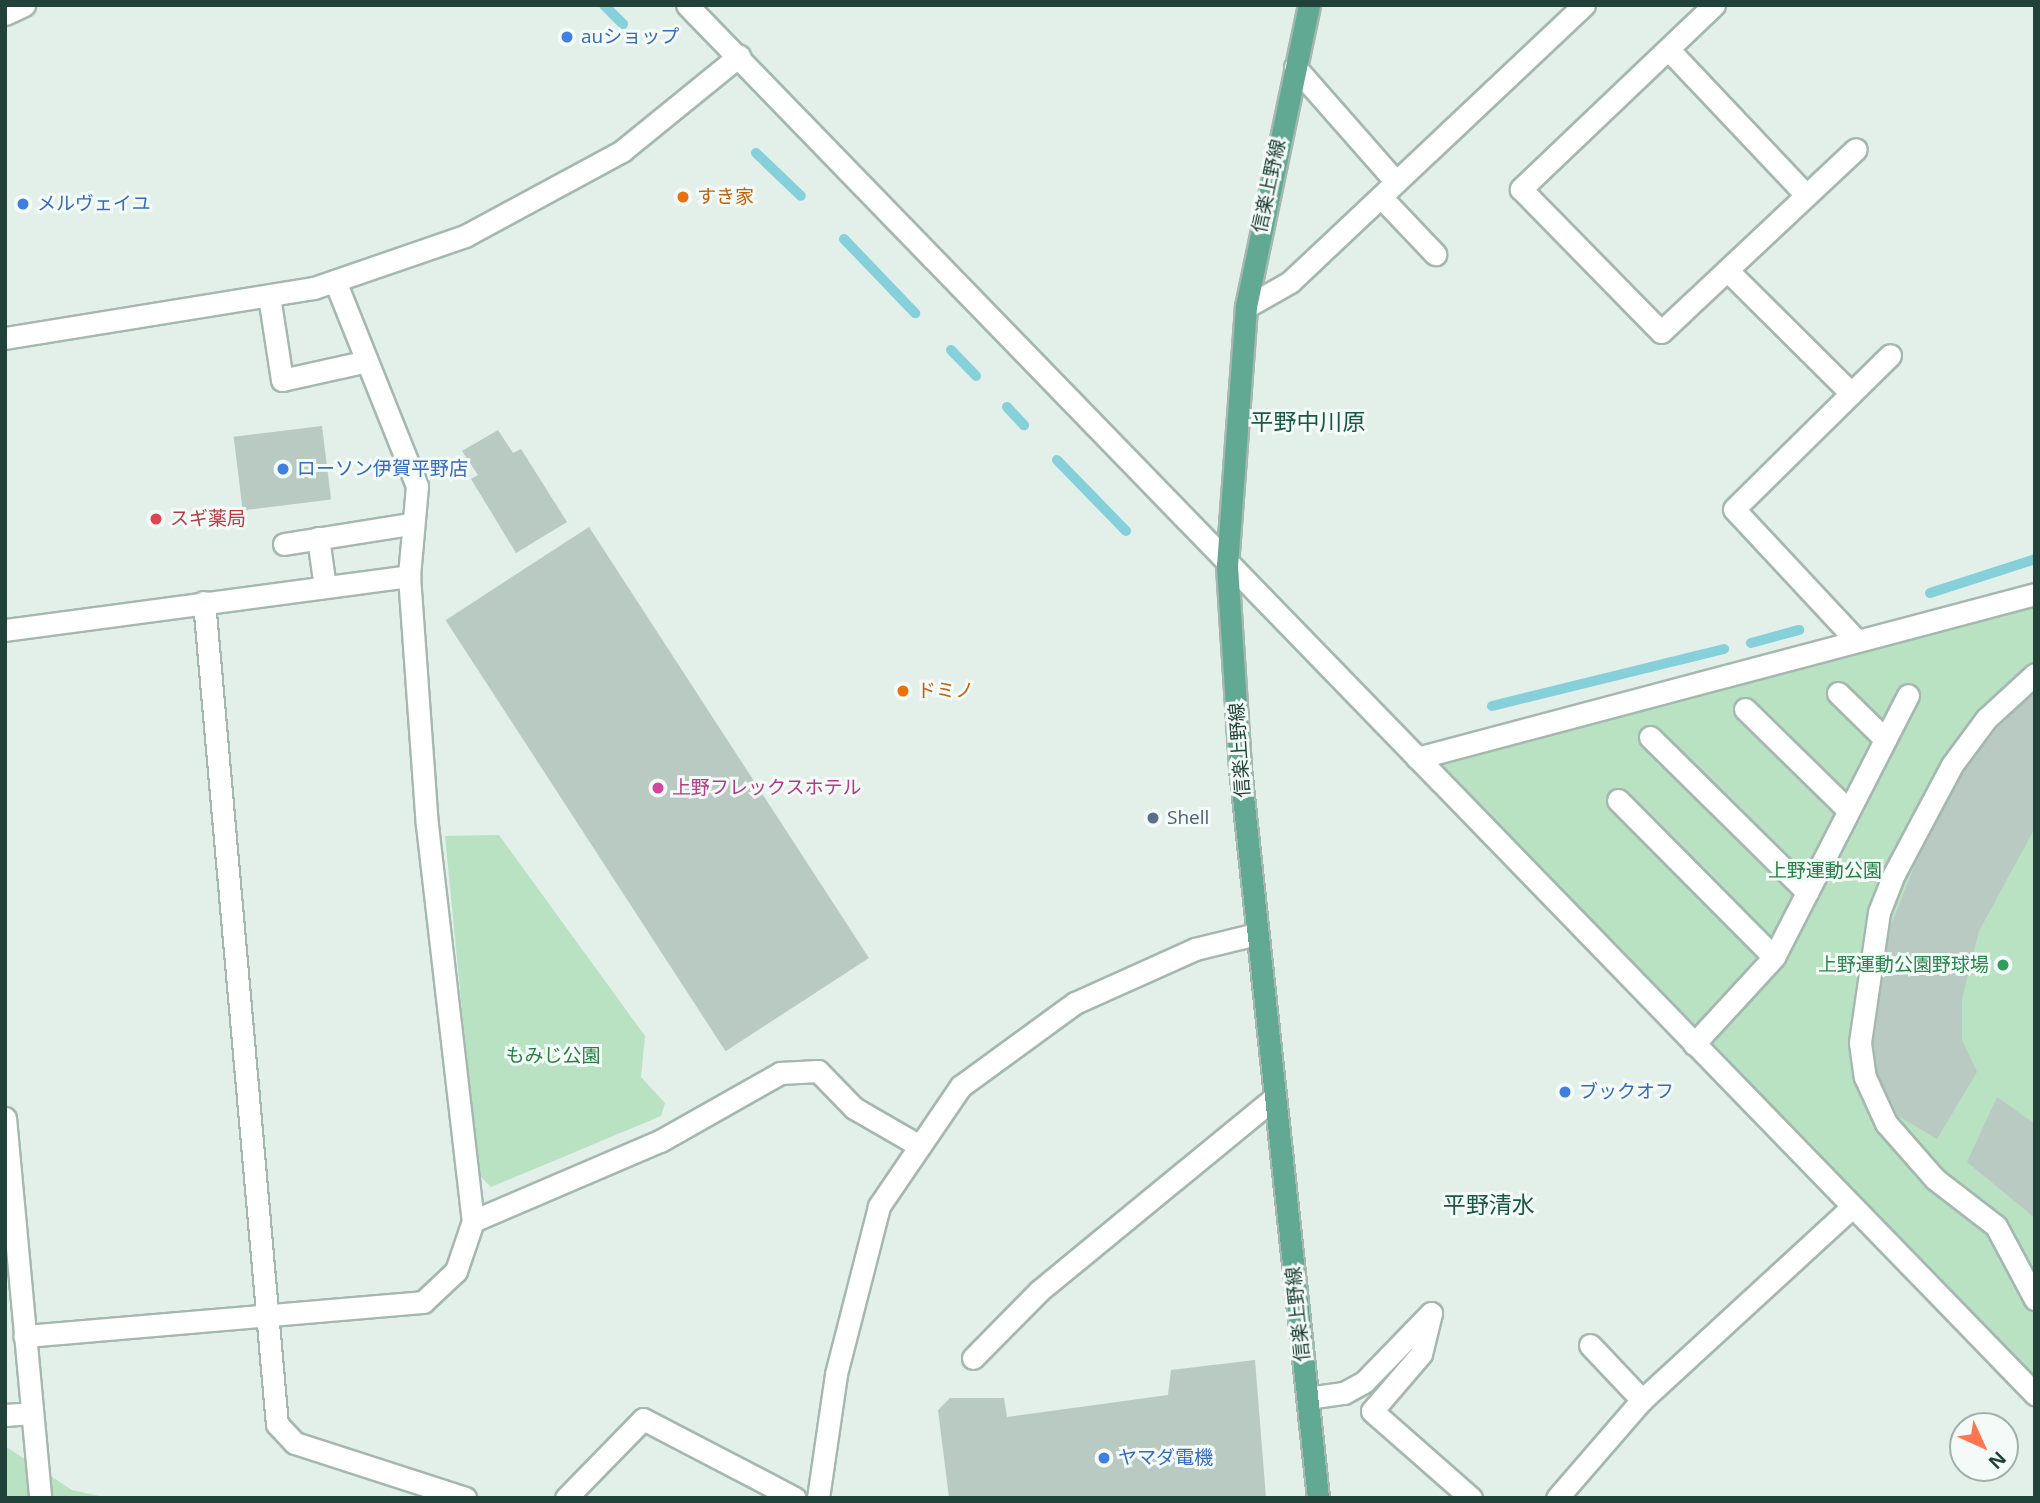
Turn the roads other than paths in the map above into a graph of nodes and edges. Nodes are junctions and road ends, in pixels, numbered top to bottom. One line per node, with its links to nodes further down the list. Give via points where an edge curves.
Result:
1 (24, 5): 6 (street)
2 (687, 5): 8 (street)
3 (1309, 5): 9 (main road, 信楽上野線)
4 (1584, 5): 11 (street)
5 (1714, 5): 7 (street)
6 (5, 14)
7 (1669, 50): 12 (street); 15 (street, via 1521,189 1661,332)
8 (738, 56): 16 (street, via 622,150 465,236); 26 (street)
9 (1295, 67): 11 (street); 18 (main road, 信楽上野線)
10 (1856, 149): 12 (street)
11 (1396, 182): 13 (street)
12 (1804, 193): 15 (street)
13 (1381, 197): 14 (street); 18 (street, via 1290,282)
14 (1435, 254)
15 (1727, 270): 22 (street)
16 (335, 281): 17 (street); 21 (street)
17 (269, 296): 19 (street); 21 (street, via 282,380)
18 (1246, 307): 26 (main road, 信楽上野線)
19 (5, 338)
20 (1890, 355): 22 (street)
21 (363, 362): 23 (street, via 389,409 417,486)
22 (1851, 393): 32 (street, via 1734,509)
23 (411, 524): 24 (street); 27 (street)
24 (318, 538): 25 (street); 28 (street)
25 (284, 544)
26 (1227, 566): 39 (street); 43 (main road, 信楽上野線)
27 (409, 576): 28 (street); 50 (street, via 427,825)
28 (325, 587): 30 (street)
29 (2035, 594): 32 (street)
30 (204, 602): 31 (street); 52 (street)
31 (5, 630)
32 (1857, 641): 39 (street)
33 (2035, 674): 51 (street, via 1986,719 1952,765 1904,852 1879,912 1860,1043 1865,1077 1886,1123 1935,1179 1996,1226)
34 (1838, 692): 38 (street)
35 (1908, 695): 38 (street)
36 (1745, 709): 41 (street)
37 (1650, 737): 42 (street)
38 (1885, 739): 41 (street)
39 (1417, 758): 45 (street)
40 (1618, 800): 44 (street)
41 (1849, 810): 42 (street)
42 (1807, 892): 44 (street)
43 (1256, 934): 46 (main road, 信楽上野線); 48 (street, via 1195,948 1075,1003 961,1086)
44 (1774, 957): 45 (street)
45 (1694, 1044): 49 (street)
46 (1274, 1098): 55 (street, via 1039,1291); 57 (main road, 信楽上野線)
47 (5, 1118): 53 (street)
48 (918, 1145): 50 (street, via 854,1108 818,1071 780,1073 660,1141); 65 (street, via 879,1206 836,1374)
49 (1851, 1208): 56 (street); 58 (street)
50 (473, 1221): 52 (street, via 456,1271 423,1302)
51 (2035, 1299)
52 (268, 1317): 53 (street); 62 (street, via 277,1424 295,1443)
53 (24, 1336): 59 (street)
54 (1590, 1345): 58 (street)
55 (974, 1358)
56 (2035, 1394)
57 (1307, 1398): 66 (main road, 信楽上野線); 67 (street, via 1344,1393 1364,1382 1431,1313 1421,1354 1372,1411)
58 (1642, 1400): 68 (street)
59 (32, 1413): 60 (street); 61 (street)
60 (5, 1415)
61 (40, 1498)
62 (465, 1498)
63 (566, 1498): 64 (street, via 643,1419)
64 (795, 1498)
65 (818, 1498)
66 (1318, 1498)
67 (1471, 1498)
68 (1557, 1498)

